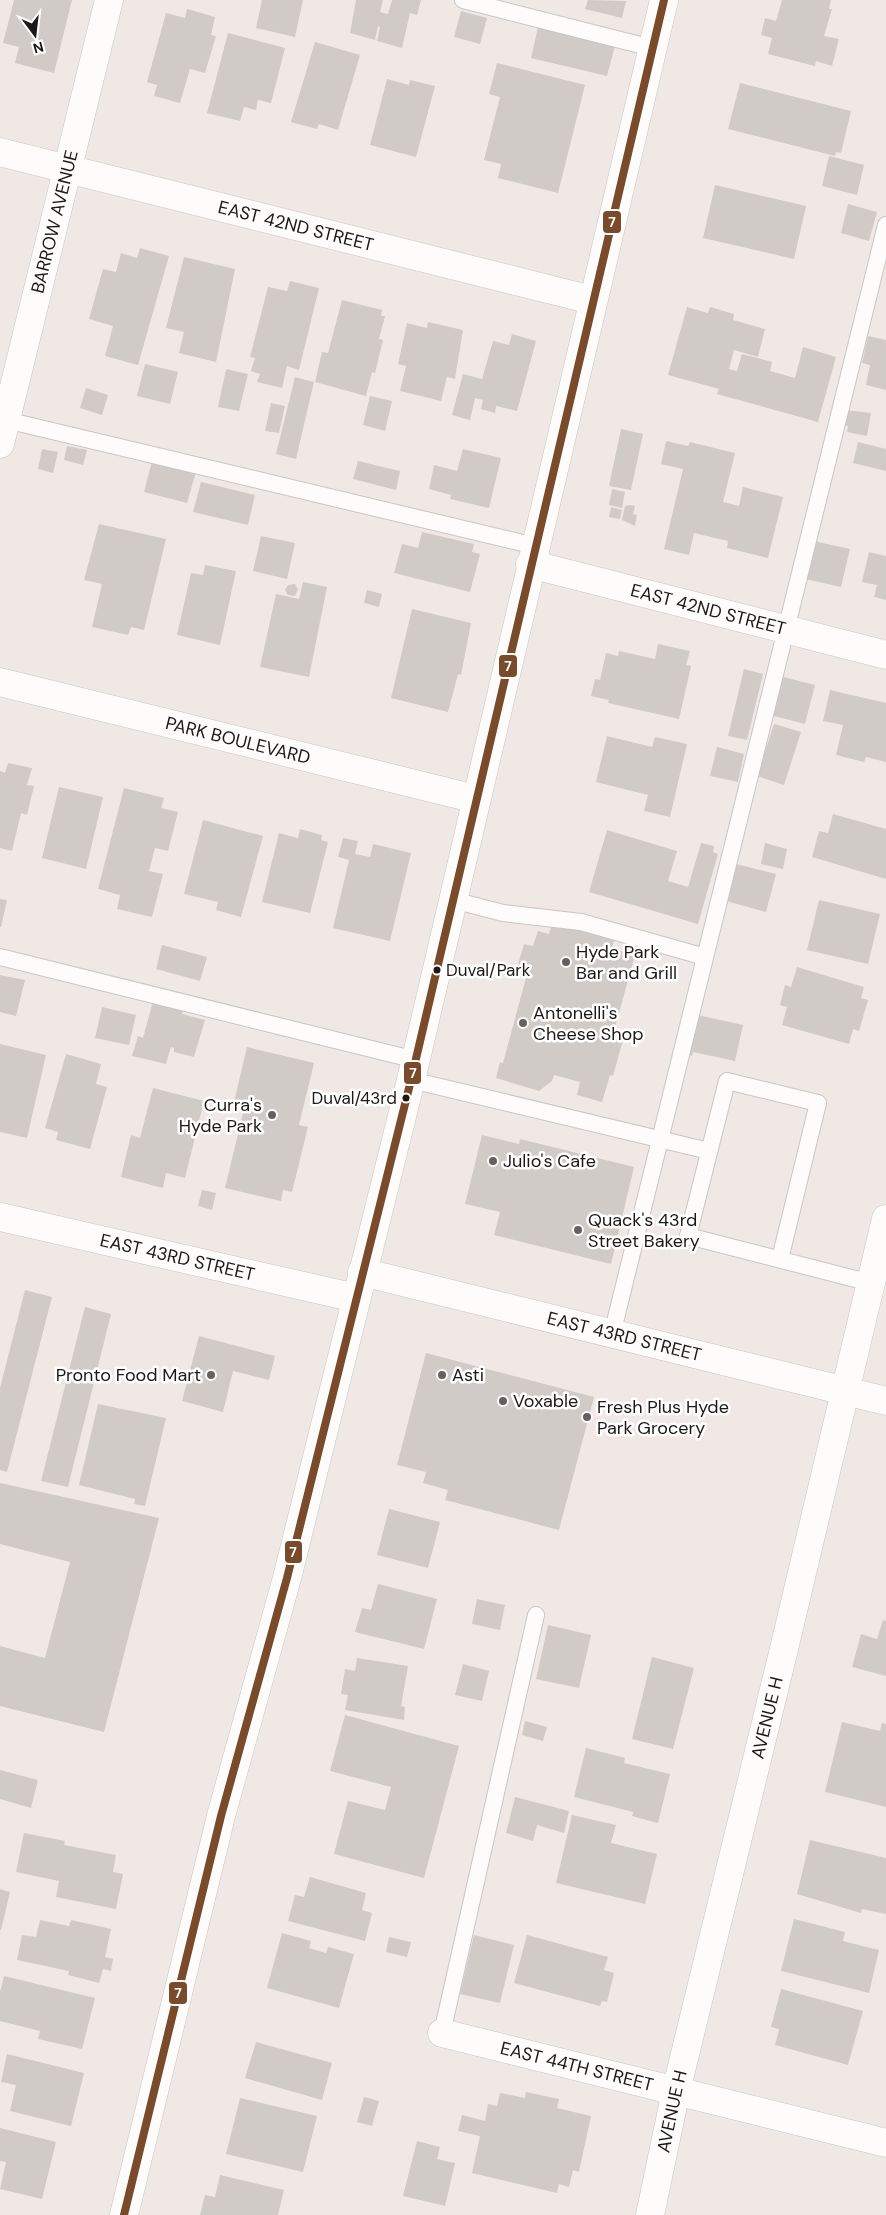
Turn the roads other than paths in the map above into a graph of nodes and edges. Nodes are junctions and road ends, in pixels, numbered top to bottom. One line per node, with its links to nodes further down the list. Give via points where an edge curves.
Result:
1 (110, 0): 6 (street, BARROW AVENUE)
2 (463, 0): 4 (lane)
3 (664, 0): 4 (street)
4 (652, 48): 8 (street)
5 (0, 152): 6 (street, EAST 42ND STREET)
6 (68, 168): 8 (street, EAST 42ND STREET); 9 (street, BARROW AVENUE)
7 (886, 225): 11 (lane)
8 (592, 300): 10 (street)
9 (3, 432): 10 (lane)
10 (533, 555): 11 (street, EAST 42ND STREET); 14 (street)
11 (786, 630): 12 (street, EAST 42ND STREET); 17 (lane)
12 (886, 655)
13 (0, 682): 14 (street, PARK BOULEVARD)
14 (476, 799): 15 (street)
15 (453, 900): 17 (lane, via 503,912 581,922); 18 (street)
16 (0, 957): 18 (lane)
17 (705, 957): 19 (lane)
18 (413, 1070): 19 (lane); 25 (street)
19 (660, 1139): 20 (lane); 26 (lane)
20 (709, 1151): 23 (lane, via 688,1236); 23 (lane, via 727,1081 818,1103)
21 (0, 1218): 25 (street, EAST 43RD STREET)
22 (886, 1220): 24 (street, AVENUE H)
23 (780, 1259): 24 (lane)
24 (871, 1283): 27 (street, AVENUE H)
25 (359, 1285): 26 (street, EAST 43RD STREET); 33 (street, via 289,1568 221,1816)
26 (612, 1334): 27 (street, EAST 43RD STREET)
27 (845, 1391): 28 (street, EAST 43RD STREET); 31 (street, AVENUE H)
28 (886, 1402)
29 (536, 1615): 30 (lane)
30 (442, 2033): 31 (street, EAST 44TH STREET)
31 (676, 2091): 32 (street, EAST 44TH STREET); 34 (street, AVENUE H)
32 (886, 2143)
33 (124, 2215)
34 (650, 2215)

